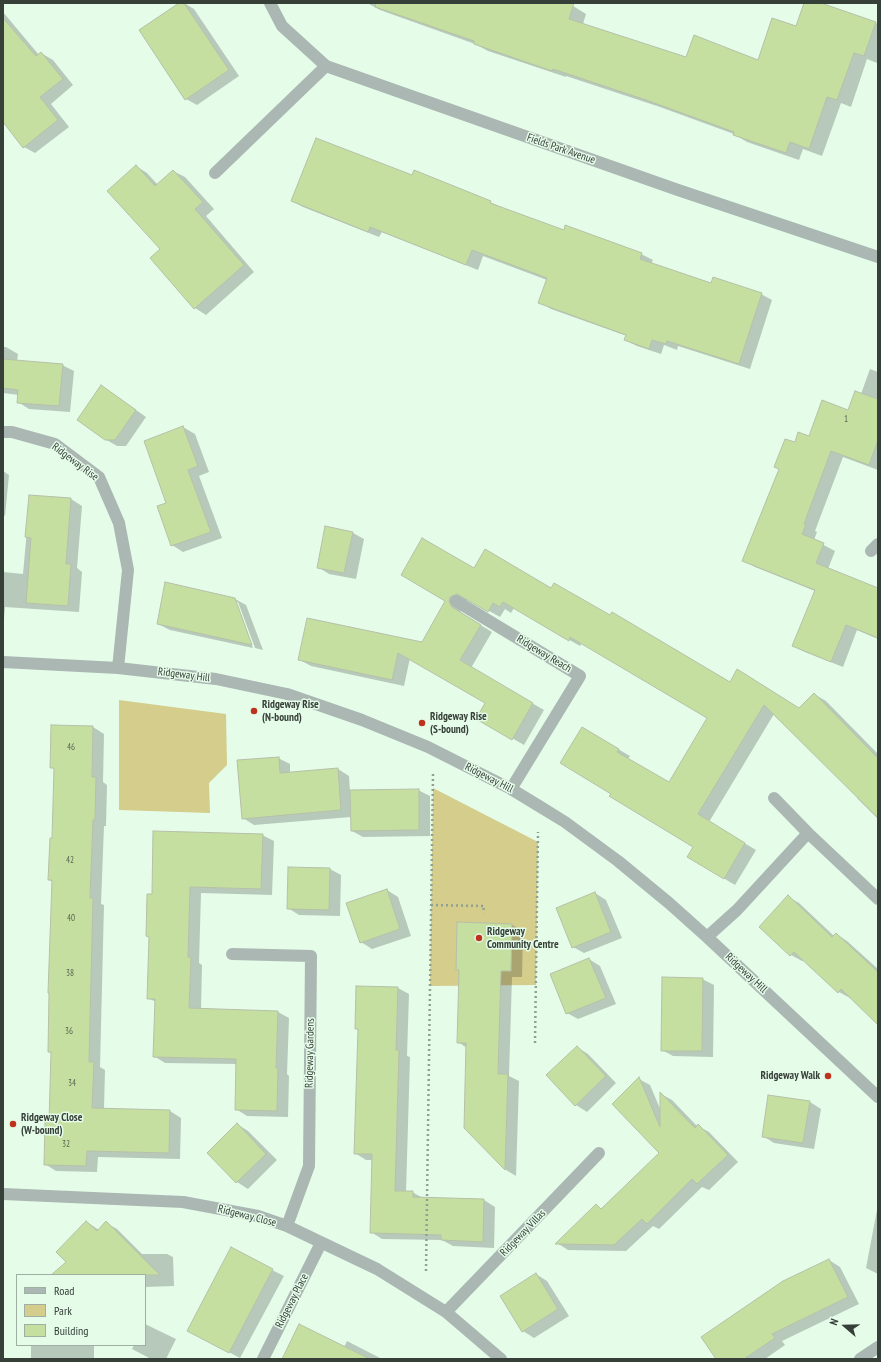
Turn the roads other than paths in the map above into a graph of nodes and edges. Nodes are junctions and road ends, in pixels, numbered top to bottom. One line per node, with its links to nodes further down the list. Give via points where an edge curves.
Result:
1 (270, 3): 2 (street, Fields Park Avenue, via 282,26)
2 (326, 66): 3 (street); 4 (street, Fields Park Avenue, via 678,190)
3 (216, 173)
4 (878, 257)
5 (3, 432): 8 (street, Ridgeway Rise, via 12,432 55,444 99,477 120,523 128,570)
6 (456, 601): 9 (street, Ridgeway Reach, via 580,676)
7 (3, 662): 8 (street, Ridgeway Hill)
8 (118, 668): 9 (street, Ridgeway Hill, via 216,679 287,694 362,720 433,750)
9 (510, 789): 13 (street, Ridgeway Hill, via 565,822 618,860)
10 (774, 798): 11 (street)
11 (808, 834): 12 (street); 13 (street, via 737,910)
12 (878, 900)
13 (707, 937): 15 (street, Ridgeway Hill)
14 (232, 954): 18 (street, Ridgeway Gardens, via 311,956 309,1166)
15 (878, 1097)
16 (599, 1153): 20 (street, Ridgeway Villas)
17 (3, 1194): 18 (street, Ridgeway Close, via 183,1202 258,1216)
18 (287, 1226): 19 (street, Ridgeway Close)
19 (321, 1243): 20 (street, Ridgeway Close, via 378,1270); 22 (street, Ridgeway Place)
20 (446, 1312): 23 (street, Ridgeway Close)
21 (878, 1347): 24 (street)
22 (263, 1359)
23 (501, 1359)
24 (860, 1359)

